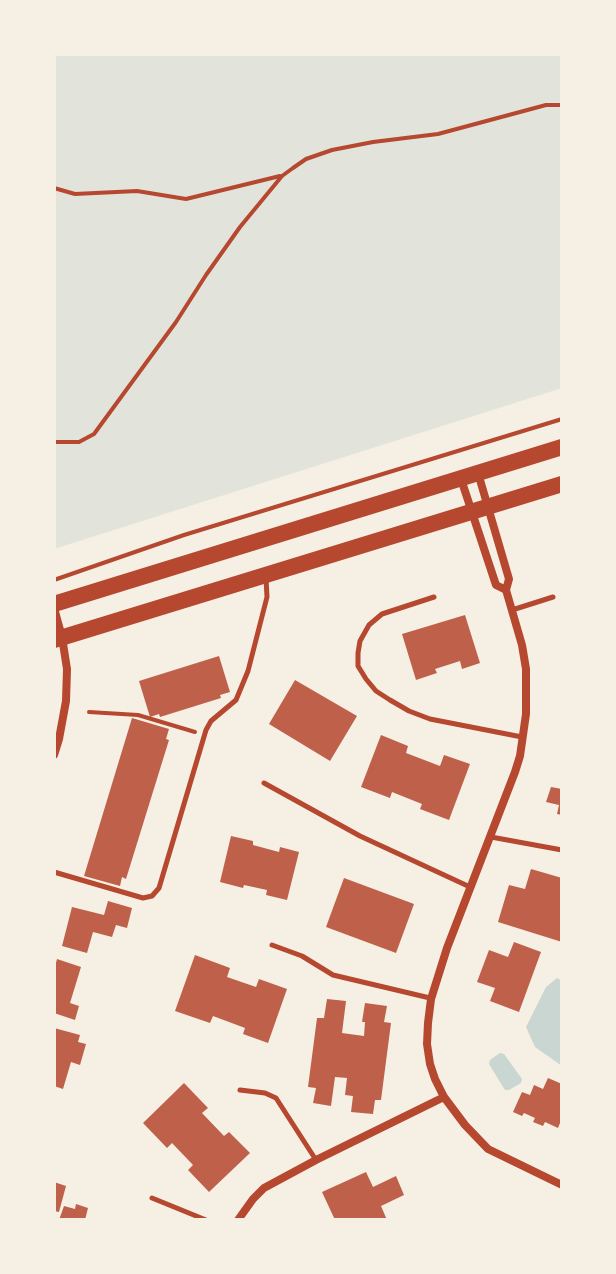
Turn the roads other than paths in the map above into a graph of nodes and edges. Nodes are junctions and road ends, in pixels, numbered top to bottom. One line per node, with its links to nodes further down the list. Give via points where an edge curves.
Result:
1 (562, 447): 2 (main road)
2 (478, 473): 3 (main road); 5 (street)
3 (460, 478): 6 (street); 11 (main road)
4 (562, 484): 5 (main road)
5 (489, 507): 6 (main road); 8 (street, via 509,579)
6 (471, 512): 7 (main road); 8 (street, via 496,585)
7 (266, 576): 13 (main road); 19 (lane, via 267,597 248,671 236,700 211,721 205,735 159,888 143,898)
8 (506, 590): 12 (street)
9 (434, 597): 14 (lane, via 382,614 369,625 358,653 366,679 390,700 430,719)
10 (553, 597): 12 (lane)
11 (54, 606): 13 (street)
12 (512, 610): 14 (street, via 526,669)
13 (58, 638): 15 (street, via 67,669 66,701)
14 (523, 737): 17 (street)
15 (54, 755)
16 (264, 783): 20 (lane, via 360,836)
17 (491, 837): 18 (lane); 20 (street)
18 (562, 850)
19 (54, 872)
20 (471, 887): 22 (street)
21 (272, 945): 22 (lane, via 341,977)
22 (431, 999): 24 (street, via 427,1044)
23 (240, 1090): 25 (lane, via 276,1098)
24 (444, 1097): 25 (street); 26 (street, via 488,1149)
25 (316, 1160): 29 (street, via 264,1188)
26 (562, 1185)
27 (152, 1198): 28 (lane)
28 (206, 1220)
29 (238, 1220)

